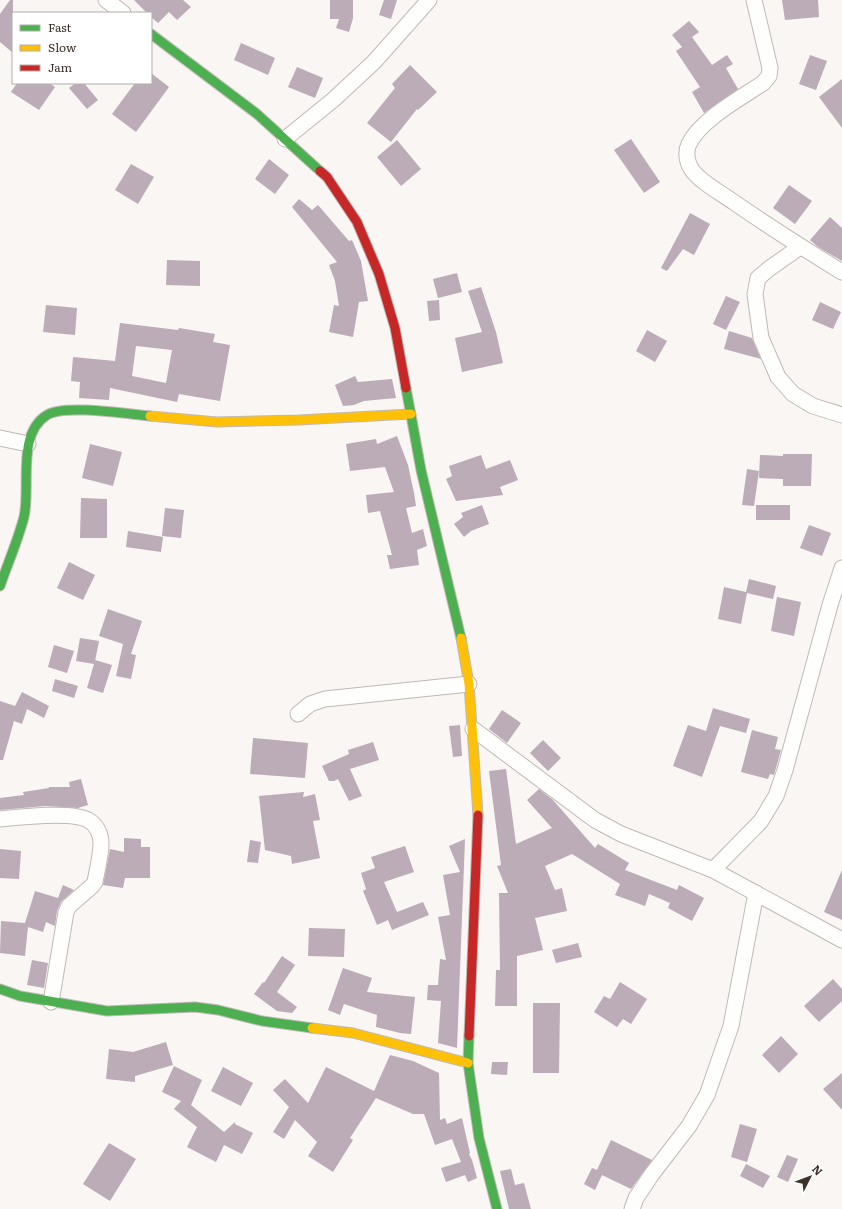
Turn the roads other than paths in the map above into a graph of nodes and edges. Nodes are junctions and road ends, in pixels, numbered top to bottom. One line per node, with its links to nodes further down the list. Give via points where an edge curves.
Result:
1 (106, 0): 4 (street)
2 (429, 0): 6 (street, via 374,62)
3 (754, 0): 7 (street, via 770,68 769,76 763,83 711,118 699,130 688,145 686,159 692,171 710,186)
4 (122, 12)
5 (152, 35): 6 (street, via 257,114)
6 (285, 139): 9 (street, via 327,177 357,222 379,274 394,328)
7 (800, 247): 8 (street); 10 (street, via 758,278 755,294 761,338 778,377 793,394 813,406)
8 (842, 272)
9 (411, 414): 12 (street, via 217,422 70,409 48,414 36,425); 15 (street)
10 (842, 415)
11 (0, 438): 12 (street)
12 (28, 444): 14 (street, via 24,516)
13 (842, 568): 19 (street, via 776,796 761,821)
14 (0, 586)
15 (469, 684): 16 (street, via 325,699 310,704); 17 (street)
16 (298, 714)
17 (473, 729): 19 (street, via 595,820 621,834); 24 (street, via 478,818)
18 (0, 819): 23 (street, via 24,816 78,816 89,820 97,829 101,842 95,882 69,906 66,912)
19 (712, 870): 20 (street)
20 (756, 893): 21 (street); 26 (street, via 731,1026 707,1095 690,1126 652,1174)
21 (842, 940)
22 (0, 990): 23 (street)
23 (52, 1002): 24 (street, via 107,1011 195,1007 210,1009 262,1021 353,1033)
24 (468, 1063): 25 (street, via 479,1138)
25 (497, 1209)
26 (632, 1209)

